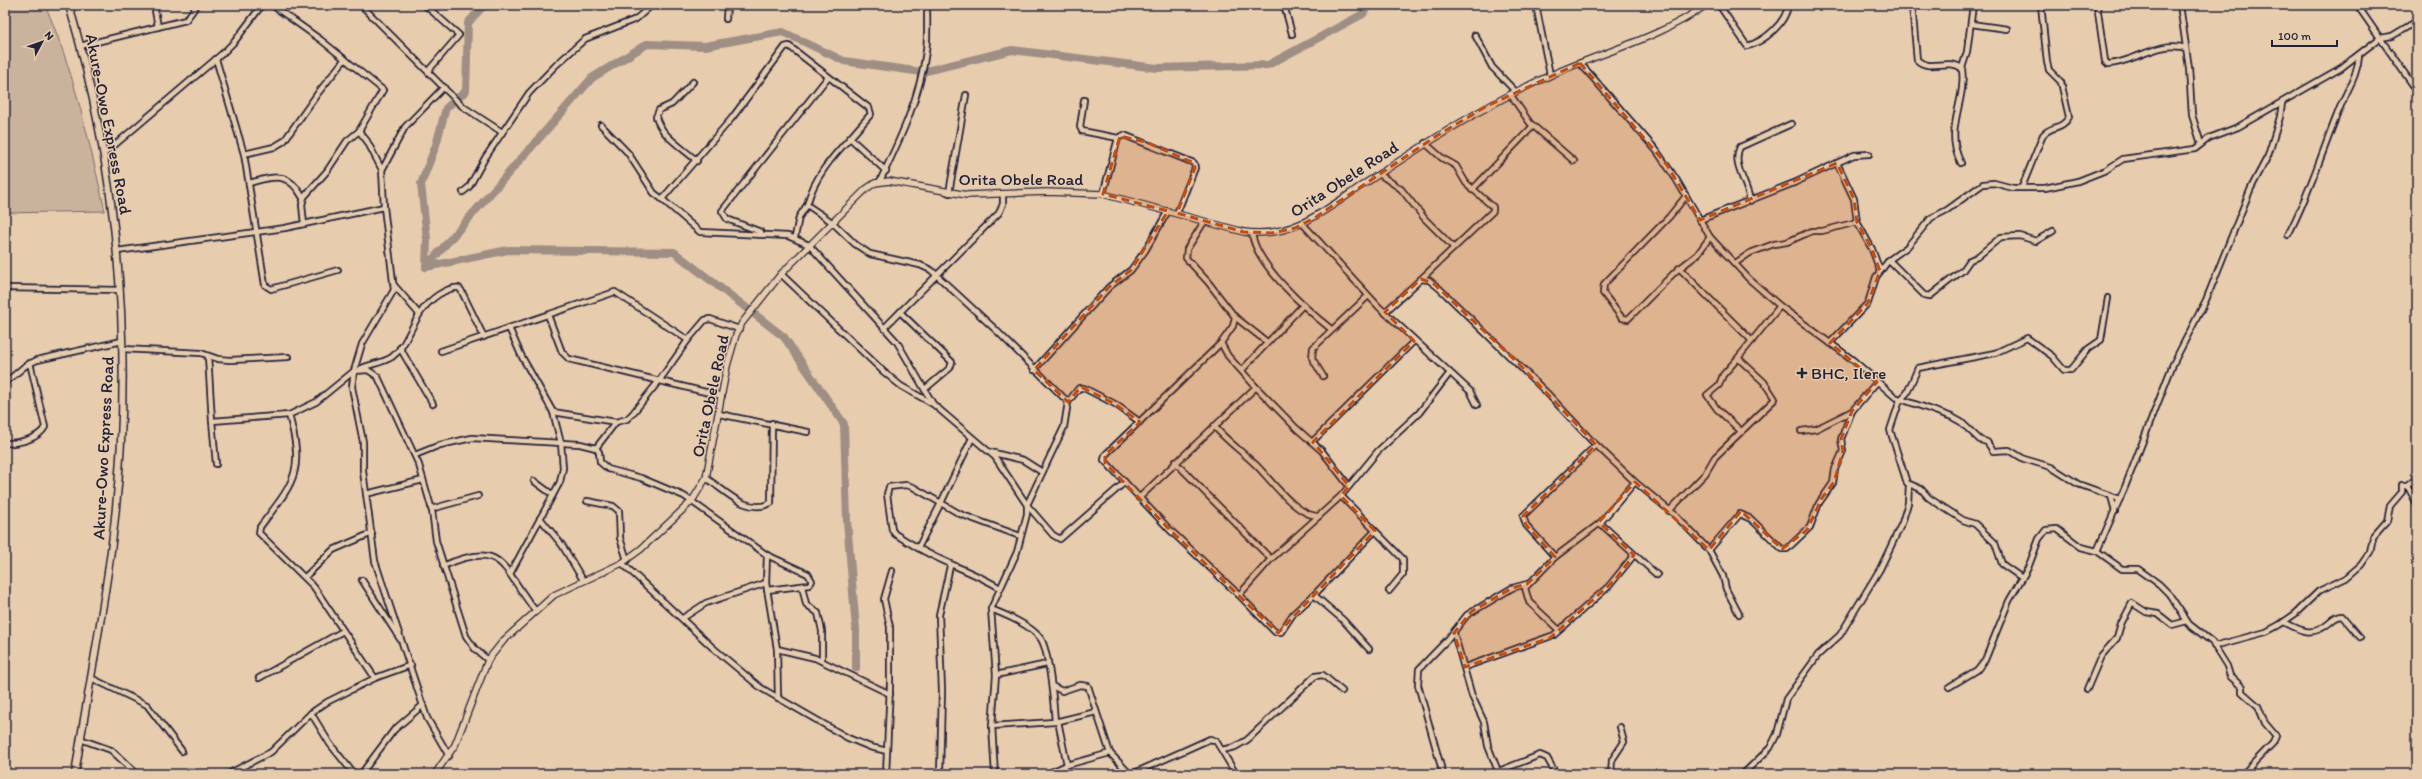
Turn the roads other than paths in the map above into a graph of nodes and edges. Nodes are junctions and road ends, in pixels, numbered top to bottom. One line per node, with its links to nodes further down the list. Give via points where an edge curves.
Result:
1 (69, 5): 31 (highway, Akure-Owo Express Road)
2 (154, 5): 26 (street)
3 (197, 5): 26 (street, via 186,20)
4 (262, 5): 35 (street, via 235,41)
5 (272, 5): 34 (street)
6 (361, 5): 22 (street)
7 (425, 5): 38 (street, via 459,35)
8 (652, 5): 52 (street, via 632,22 585,39 533,88)
9 (727, 5): 23 (street)
10 (927, 5): 65 (street, via 926,50 922,72 910,117)
11 (1284, 5): 28 (street)
12 (1536, 5): 39 (street)
13 (1706, 5): 36 (main road, Orita Obele Road, via 1671,26)
14 (1719, 5): 15 (street, via 1747,46 1777,27 1784,19)
15 (1788, 5)
16 (1912, 5): 37 (street, via 1917,60 1929,65 1950,62)
17 (1973, 5): 25 (street)
18 (2041, 5): 69 (street, via 2048,66 2061,82 2069,117 2063,124 2043,135)
19 (2097, 5): 32 (street, via 2105,61 2108,64 2160,48)
20 (2180, 5): 32 (street)
21 (2357, 5): 30 (street)
22 (368, 7): 38 (street)
23 (726, 19)
24 (2417, 21): 30 (street, via 2389,38)
25 (1971, 24): 27 (street); 37 (street)
26 (158, 27): 31 (street)
27 (2007, 29)
28 (1292, 34)
29 (1475, 35): 44 (street, via 1492,67)
30 (2380, 38): 33 (street); 43 (street)
31 (80, 46): 57 (highway, Akure-Owo Express Road)
32 (2186, 48): 56 (street, via 2192,115)
33 (2359, 55): 47 (street); 93 (street, via 2357,73 2340,108 2320,165 2311,179)
34 (345, 59): 51 (street, via 383,90); 58 (street, via 284,141 274,147)
35 (216, 60): 57 (street); 58 (street)
36 (1580, 63): 39 (main road, Orita Obele Road); 75 (street, via 1656,150)
37 (1962, 68): 63 (street, via 1961,89 1954,118 1954,146)
38 (428, 71): 42 (street)
39 (1550, 75): 44 (main road, Orita Obele Road)
40 (828, 77): 53 (street, via 871,111); 60 (street, via 789,46 785,47); 91 (street, via 722,211 727,219)
41 (693, 82): 60 (street, via 672,104 659,110 656,117 667,136)
42 (444, 87): 52 (street, via 462,106); 64 (street, via 405,127)
43 (2417, 91)
44 (1513, 93): 50 (street); 55 (main road, Orita Obele Road)
45 (966, 95): 72 (street)
46 (1084, 100): 54 (street, via 1080,127 1082,131)
47 (2282, 103): 56 (street, via 2238,127 2209,138); 192 (street, via 2268,156 2251,188 2206,300 2173,364)
48 (1791, 124): 78 (street, via 1740,147 1738,160)
49 (601, 125): 77 (street, via 628,153 654,193)
50 (1533, 126): 61 (street); 70 (street)
51 (359, 131): 64 (street); 76 (street, via 349,138 327,171)
52 (502, 132): 71 (street)
53 (850, 138): 65 (street); 79 (street, via 831,158 818,177)
54 (1118, 138): 73 (street); 82 (street, via 1124,135 1146,142 1194,163 1195,168)
55 (1425, 143): 66 (main road, Orita Obele Road); 70 (street, via 1456,166)
56 (2202, 144): 69 (street, via 2193,150 2123,159 2106,170 2073,183 2045,188)
57 (104, 154): 98 (highway, Akure-Owo Express Road)
58 (244, 154): 68 (street)
59 (1869, 154): 62 (street, via 1857,154)
60 (697, 161): 77 (street)
61 (1574, 161)
62 (1836, 163): 78 (street); 86 (street, via 1854,199)
63 (1961, 163)
64 (382, 170): 80 (street)
65 (886, 171): 67 (street)
66 (1380, 174): 88 (main road, Orita Obele Road); 97 (street, via 1401,189 1425,219)
67 (880, 181): 72 (main road, Orita Obele Road); 84 (main road, Orita Obele Road, via 863,191)
68 (249, 183): 76 (street, via 279,177 292,183); 89 (street)
69 (2022, 187): 99 (street, via 1983,184 1947,210 1931,218 1907,247)
70 (1472, 190): 97 (street, via 1490,205 1493,211)
71 (463, 192)
72 (949, 192): 74 (main road, Orita Obele Road)
73 (1103, 194): 74 (main road, Orita Obele Road, via 1047,192); 81 (main road, Orita Obele Road)
74 (1003, 195): 105 (street, via 1003,204 999,212)
75 (1686, 196): 83 (street); 101 (street, via 1604,284 1602,290 1626,320)
76 (303, 198): 87 (street)
77 (662, 199): 91 (street, via 700,232)
78 (1750, 201): 83 (street)
79 (807, 205): 84 (street); 94 (street, via 799,217)
80 (384, 207): 87 (street); 107 (street)
81 (1168, 211): 82 (main road, Orita Obele Road); 139 (street, via 1131,270 1109,287)
82 (1177, 214): 85 (main road, Orita Obele Road)
83 (1700, 220): 95 (street)
84 (832, 222): 96 (main road, Orita Obele Road); 105 (street, via 870,254 920,265)
85 (1204, 222): 92 (main road, Orita Obele Road); 118 (street, via 1187,249 1186,258)
86 (1857, 222): 100 (street, via 1812,231 1787,242 1750,253); 103 (street, via 1872,248)
87 (304, 224): 89 (street)
88 (1303, 224): 92 (main road, Orita Obele Road, via 1272,233); 110 (street)
89 (258, 231): 98 (street); 102 (street, via 263,281 267,288)
90 (2052, 232): 99 (street, via 2036,241 2020,236 2001,237 1970,260 1963,270 1930,296 1924,295)
91 (763, 233): 94 (street)
92 (1252, 233): 112 (street, via 1262,257 1283,285)
93 (2288, 235)
94 (795, 237): 96 (street)
95 (1710, 237): 100 (street); 101 (street, via 1699,252)
96 (809, 245): 104 (main road, Orita Obele Road); 119 (street)
97 (1454, 248): 106 (street)
98 (117, 251): 109 (highway, Akure-Owo Express Road)
99 (1889, 260): 103 (street)
100 (1734, 264): 113 (street)
101 (1679, 268): 127 (street)
102 (338, 270)
103 (1880, 271): 130 (street, via 1868,304)
104 (781, 274): 121 (main road, Orita Obele Road, via 750,311); 152 (street, via 884,372 901,386)
105 (935, 274): 114 (street); 139 (street)
106 (1421, 279): 115 (street); 170 (street, via 1429,280 1439,288 1547,393)
107 (394, 285): 116 (street); 138 (street, via 389,301 362,344)
108 (5, 288): 109 (street)
109 (120, 290): 126 (highway, Akure-Owo Express Road)
110 (1368, 296): 115 (street); 122 (street)
111 (2108, 298): 149 (street, via 2101,340 2088,349 2069,371 2064,370 2052,356 2025,338 1995,353 1918,368)
112 (1304, 305): 122 (street); 128 (street)
113 (1780, 306): 127 (street); 130 (street)
114 (900, 312): 119 (street); 147 (street, via 952,362 950,368)
115 (1385, 312): 125 (street)
116 (419, 314): 123 (street, via 435,297 452,288 459,288); 131 (street)
117 (548, 315): 120 (street); 124 (street, via 615,292); 143 (street, via 562,352 569,360)
118 (1235, 317): 128 (street); 129 (street, via 1233,326)
119 (885, 327): 147 (street)
120 (509, 328): 123 (street); 155 (street, via 530,374)
121 (739, 329): 124 (street, via 708,319); 148 (main road, Orita Obele Road, via 731,351)
122 (1331, 330): 142 (street, via 1311,353)
123 (484, 337): 133 (street)
124 (688, 340): 143 (street)
125 (1414, 340): 141 (street); 167 (street)
126 (122, 341): 132 (highway, Akure-Owo Express Road); 137 (street, via 68,351)
127 (1752, 341): 136 (street)
128 (1267, 342): 140 (street)
129 (1221, 343): 140 (street, via 1228,356); 160 (street)
130 (1830, 343): 144 (street)
131 (400, 348): 138 (street, via 388,359); 151 (street)
132 (123, 349): 134 (street, via 201,353); 252 (highway, Akure-Owo Express Road, via 122,428 113,535)
133 (441, 350)
134 (208, 356): 135 (street, via 244,360); 158 (street)
135 (288, 357)
136 (1738, 358): 165 (street, via 1718,385 1707,395 1717,409); 165 (street, via 1761,378 1776,397)
137 (30, 363): 145 (street); 168 (street, via 45,427 42,432 26,440)
138 (356, 370): 157 (street, via 316,402); 173 (street, via 368,370 378,377); 186 (street, via 353,398 363,442)
139 (1034, 370): 150 (street)
140 (1242, 370): 146 (street)
141 (1449, 374): 153 (street, via 1470,391); 185 (street, via 1419,413 1378,452)
142 (1323, 376)
143 (659, 381): 148 (street); 159 (street, via 627,419)
144 (1877, 382): 149 (street); 154 (street)
145 (5, 383)
146 (1256, 387): 162 (street); 167 (street)
147 (925, 389): 152 (street)
148 (722, 396): 156 (main road, Orita Obele Road)
149 (1900, 400): 184 (street, via 1891,435); 190 (street, via 1952,417 1980,440 1987,442 1993,450 2009,450 2024,459 2046,464 2078,484)
150 (1068, 402): 160 (street, via 1080,388 1084,388 1115,404); 176 (street, via 1064,427)
151 (433, 404)
152 (933, 404): 166 (street)
153 (1477, 405)
154 (1852, 411): 163 (street, via 1816,429); 208 (street, via 1841,439 1843,451 1835,469 1834,482 1822,498 1808,530 1787,549 1782,549 1751,519 1740,514)
155 (553, 412): 159 (street); 169 (street)
156 (719, 414): 161 (street); 178 (main road, Orita Obele Road)
157 (289, 415): 158 (street); 220 (street, via 296,440 294,477 286,494 260,526 259,533)
158 (212, 421): 175 (street)
159 (616, 422): 171 (street)
160 (1140, 422): 181 (street, via 1104,458 1105,463)
161 (772, 423): 164 (street); 178 (street, via 771,503 758,507 745,505)
162 (1214, 426): 174 (street); 201 (street, via 1230,445 1256,465 1292,502 1310,515)
163 (1801, 431)
164 (808, 432)
165 (1742, 432): 199 (street, via 1715,457 1703,476)
166 (972, 438): 172 (street); 195 (street)
167 (1312, 442): 185 (street, via 1322,450)
168 (5, 443)
169 (560, 443): 171 (street); 173 (street, via 472,438 450,442); 187 (street, via 562,475)
170 (1596, 445): 182 (street); 212 (street, via 1523,516 1526,525)
171 (596, 448): 194 (street, via 600,462 608,469 655,483)
172 (990, 452): 176 (street, via 1022,460); 197 (street)
173 (416, 455): 179 (street)
174 (1175, 462): 191 (street); 213 (street)
175 (216, 464)
176 (1042, 472): 197 (street)
177 (2417, 477): 183 (street)
178 (706, 478): 194 (main road, Orita Obele Road)
179 (423, 480): 186 (street); 198 (street)
180 (534, 481): 187 (street)
181 (1125, 482): 191 (street); 197 (street, via 1060,539 1053,535)
182 (1635, 482): 199 (street); 203 (street)
183 (2407, 484): 196 (street); 237 (street, via 2402,484 2402,492 2391,504 2387,521 2373,537 2371,550 2361,565 2343,580 2319,591)
184 (1909, 485): 221 (street, via 1921,489 1933,501 1975,524 1995,544 2002,564); 292 (street, via 1908,504 1902,523 1880,569 1840,635 1818,655 1786,699 1777,734 1770,748)
185 (1349, 486): 189 (street)
186 (366, 494): 205 (street)
187 (553, 495): 202 (street)
188 (478, 496): 198 (street)
189 (1341, 496): 201 (street); 204 (street)
190 (2111, 496): 192 (street); 200 (street)
191 (1139, 498): 230 (street)
192 (2120, 500): 200 (street)
193 (587, 501): 214 (street, via 613,506 619,511)
194 (692, 501): 210 (street); 214 (main road, Orita Obele Road, via 660,534)
195 (942, 503): 206 (street, via 960,514); 207 (street); 207 (street, via 913,486 893,485 887,489 892,530)
196 (2417, 504)
197 (1027, 505): 206 (street)
198 (432, 509): 215 (street, via 436,541)
199 (1669, 511): 208 (street)
200 (2115, 511): 209 (street)
201 (1319, 516): 213 (street)
202 (540, 518): 218 (street); 223 (street, via 562,545)
203 (1600, 523): 211 (street); 212 (street)
204 (1375, 531): 229 (street, via 1401,556 1404,563 1403,574); 231 (street)
205 (372, 533): 220 (street, via 333,550); 242 (street, via 375,561)
206 (1020, 536): 227 (street, via 1013,561)
207 (918, 548): 216 (street)
208 (1709, 550): 234 (street)
209 (2097, 551): 221 (street, via 2081,547 2057,529 2049,529 2039,540); 236 (street, via 2122,569 2138,569 2156,582 2169,594)
210 (767, 555): 224 (street); 226 (street, via 810,575 811,584)
211 (1634, 555): 219 (street); 238 (street, via 1615,580)
212 (1555, 557): 225 (street)
213 (1271, 559): 230 (street)
214 (624, 562): 223 (main road, Orita Obele Road); 235 (street)
215 (443, 566): 218 (street, via 482,554 495,558); 246 (street, via 466,636 474,648)
216 (950, 566): 227 (street, via 978,575); 283 (street, via 939,615 942,699)
217 (892, 571): 259 (street, via 884,599 890,627)
218 (510, 574): 233 (street)
219 (1656, 575)
220 (305, 577): 239 (street)
221 (2022, 578): 256 (street, via 2009,601 1985,660 1977,670)
222 (362, 580): 242 (street)
223 (583, 580): 233 (main road, Orita Obele Road, via 554,595)
224 (766, 583): 228 (street); 235 (street, via 706,603)
225 (1527, 584): 238 (street, via 1525,592 1529,602); 240 (street, via 1512,588 1472,611 1461,621)
226 (802, 586): 228 (street); 247 (street, via 805,602 818,613 822,631)
227 (1000, 588): 232 (street)
228 (767, 590): 244 (street)
229 (1389, 591)
230 (1239, 595): 231 (street, via 1271,629 1278,633 1293,614)
231 (1314, 595): 245 (street, via 1343,620)
232 (991, 609): 248 (street, via 1039,638); 251 (street)
233 (535, 610): 246 (main road, Orita Obele Road, via 504,640)
234 (1739, 614)
235 (683, 618): 260 (street, via 712,647)
236 (2187, 621): 243 (street, via 2204,634); 257 (street, via 2172,625 2156,613 2148,612 2132,603 2117,638 2101,656)
237 (2284, 622): 241 (street, via 2309,633 2342,616); 243 (street, via 2266,632)
238 (1560, 630): 250 (street, via 1550,638 1525,644)
239 (343, 631): 253 (street); 254 (street)
240 (1454, 633): 250 (street); 288 (street, via 1421,666 1417,677 1422,705)
241 (2360, 637)
242 (404, 644): 249 (street)
243 (2214, 646): 293 (street, via 2227,666 2230,676 2242,687 2242,692 2258,706 2265,723 2276,736 2273,743)
244 (777, 649): 247 (street); 260 (street)
245 (1369, 649)
246 (488, 660): 272 (main road, Orita Obele Road, via 464,725)
247 (822, 661): 259 (street)
248 (1047, 664): 251 (street); 255 (street)
249 (411, 665): 254 (street); 261 (street)
250 (1465, 667): 274 (street, via 1472,696 1484,722 1488,746)
251 (996, 675): 265 (street)
252 (91, 678): 267 (highway, Akure-Owo Express Road); 269 (street, via 148,705)
253 (259, 678)
254 (375, 678): 263 (street, via 342,693)
255 (1052, 686): 262 (street, via 1062,691 1086,684); 264 (street)
256 (1949, 687)
257 (2088, 689)
258 (1342, 691): 268 (street, via 1323,675 1315,676 1247,740)
259 (890, 694): 270 (street)
260 (778, 698): 270 (street, via 848,738)
261 (423, 705): 272 (street, via 430,725); 280 (street, via 394,730)
262 (1096, 712): 264 (street); 271 (street)
263 (311, 713): 278 (street, via 271,752); 279 (street, via 330,744)
264 (1056, 721): 265 (street); 273 (street)
265 (992, 726): 284 (street)
266 (1620, 727): 291 (street, via 1624,742 1612,760)
267 (80, 739): 276 (highway, Akure-Owo Express Road); 277 (street, via 111,750)
268 (1222, 750): 286 (street, via 1216,741 1210,739); 287 (street)
269 (182, 751)
270 (886, 751): 282 (street)
271 (1110, 753): 273 (street); 286 (street)
272 (449, 756): 281 (main road, Orita Obele Road)
273 (1067, 765): 285 (street)
274 (1498, 771): 275 (street, via 1540,755 1547,758); 289 (street)
275 (1555, 773): 290 (street)
276 (75, 774)
277 (137, 774)
278 (228, 774)
279 (354, 774)
280 (361, 774)
281 (435, 774)
282 (886, 774)
283 (940, 774)
284 (995, 774)
285 (1047, 774)
286 (1131, 774)
287 (1236, 774)
288 (1442, 774)
289 (1491, 774)
290 (1561, 774)
291 (1611, 774)
292 (1743, 774)
293 (2243, 774)

